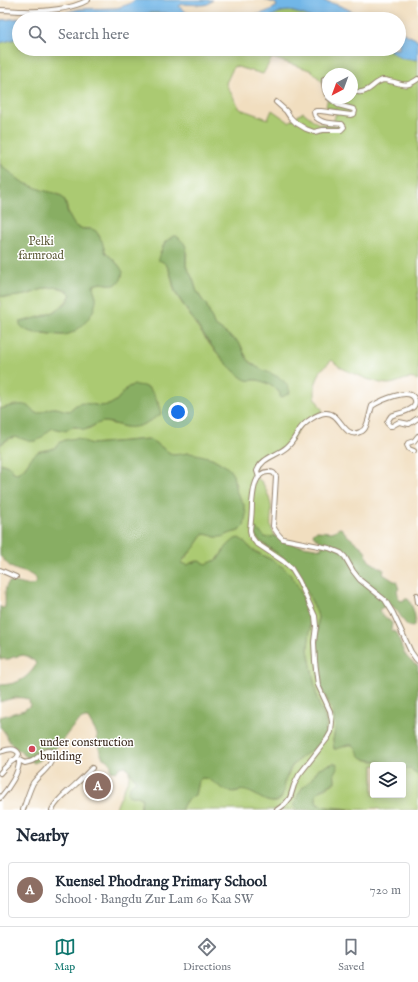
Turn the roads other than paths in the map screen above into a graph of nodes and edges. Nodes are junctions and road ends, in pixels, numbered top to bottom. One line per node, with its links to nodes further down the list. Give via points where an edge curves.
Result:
1 (88, 0): 2 (street, via 49,10)
2 (0, 10)
3 (418, 79): 4 (street, via 405,85 383,80 362,92)
4 (358, 92)
5 (276, 102): 6 (street, via 293,120 314,132 344,128 342,124 327,122 315,116 316,111 354,114 355,110)
6 (337, 104)
7 (418, 418): 10 (street, via 409,424 399,422 390,426 387,423 391,416 414,406 414,398 406,394 372,406 366,427 358,433 348,431 332,414 318,415 302,426 287,448 260,464 257,471)
8 (418, 436): 9 (street, via 407,445)
9 (414, 451)
10 (259, 476): 15 (street, via 268,471 276,477 273,526 278,536 341,553 360,580 385,600); 23 (street, via 253,492 250,535 258,545 291,568 310,602 316,626 314,642 318,685 330,711 332,722 327,739 299,775 290,798)
11 (0, 570): 12 (street)
12 (16, 577)
13 (417, 595): 14 (street)
14 (418, 602)
15 (418, 661)
16 (0, 752): 17 (street, via 15,749 19,754)
17 (18, 759): 19 (street); 20 (street, via 17,772); 21 (street, via 25,763 32,761 48,750 54,755 47,768 34,782)
18 (92, 768): 22 (street, via 64,794)
19 (0, 773)
20 (0, 798)
21 (23, 810)
22 (52, 810)
23 (277, 810)

